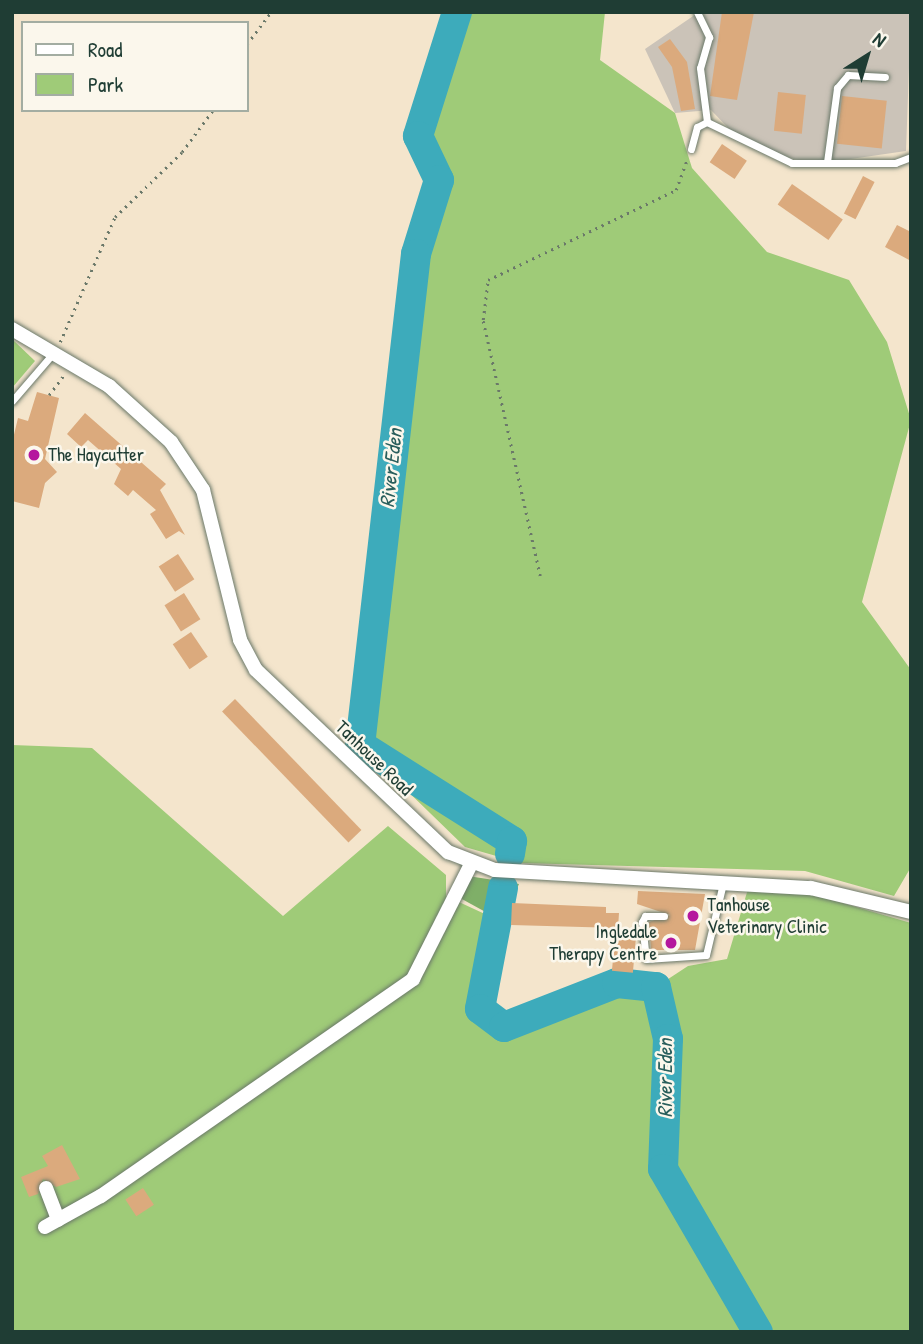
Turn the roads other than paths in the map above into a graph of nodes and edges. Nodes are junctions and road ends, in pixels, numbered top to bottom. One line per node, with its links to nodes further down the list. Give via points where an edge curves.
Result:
1 (697, 12): 3 (lane, via 709,37 699,68)
2 (884, 77): 6 (lane, via 848,75 837,88)
3 (707, 122): 4 (lane, via 697,127); 6 (lane, via 792,163)
4 (691, 149)
5 (911, 157): 6 (lane, via 895,163)
6 (827, 162)
7 (12, 329): 8 (street, Tanhouse Road)
8 (54, 351): 9 (lane); 10 (street, Tanhouse Road, via 126,399 188,463 206,499 240,639 256,670 432,840)
9 (12, 401)
10 (471, 864): 11 (street, Tanhouse Road, via 579,879); 14 (street, via 436,945 413,979 52,1224)
11 (723, 880): 12 (street, Tanhouse Road, via 839,892); 13 (lane, via 706,955 646,959 642,922 645,916)
12 (911, 912)
13 (664, 916)
14 (46, 1188)

